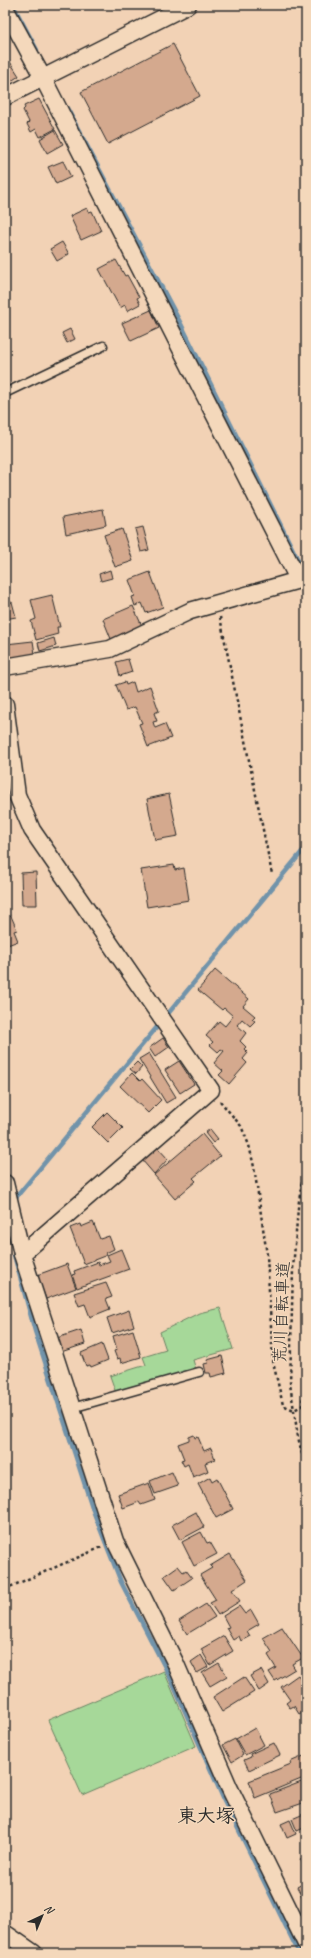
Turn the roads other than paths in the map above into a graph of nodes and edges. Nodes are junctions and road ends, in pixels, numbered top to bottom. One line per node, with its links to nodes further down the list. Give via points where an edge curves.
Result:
1 (188, 5): 3 (street)
2 (5, 8): 3 (street)
3 (43, 78): 4 (street); 7 (street)
4 (5, 97)
5 (103, 346): 6 (lane)
6 (5, 393)
7 (302, 579): 8 (street, via 190,611 110,649)
8 (5, 668)
9 (5, 704): 10 (street)
10 (9, 757): 12 (street, via 17,795 32,830 210,1090)
11 (5, 1183): 12 (street)
12 (22, 1254): 14 (street)
13 (199, 1372): 14 (lane)
14 (72, 1408): 16 (street, via 115,1541 175,1662 229,1787)
15 (5, 1933): 17 (street)
16 (306, 1944)
17 (34, 1953)

